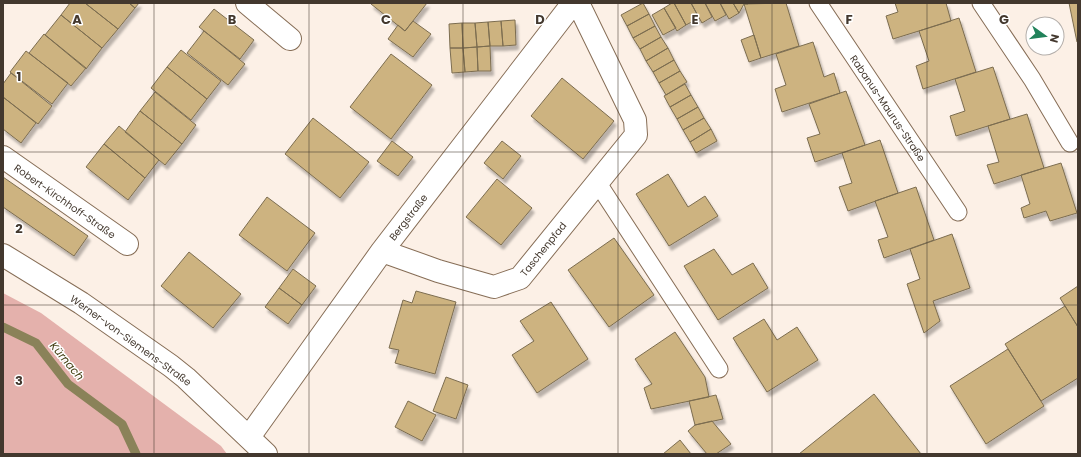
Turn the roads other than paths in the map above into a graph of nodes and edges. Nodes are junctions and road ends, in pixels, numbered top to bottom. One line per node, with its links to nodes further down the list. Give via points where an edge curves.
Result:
1 (247, 3): 6 (street)
2 (573, 3): 12 (street, Bergstraße)
3 (578, 3): 9 (street, Taschenpfad, via 635,120 636,135)
4 (818, 3): 10 (lane, Rabanus-Maurus-Straße)
5 (981, 3): 7 (lane, via 1032,79)
6 (290, 39)
7 (1070, 143)
8 (3, 157): 11 (street, Robert-Kirchhoff-Straße)
9 (597, 182): 12 (street, Taschenpfad, via 520,278 494,287); 14 (lane)
10 (958, 212)
11 (127, 244)
12 (382, 251): 15 (street, Bergstraße)
13 (3, 255): 15 (street, Werner-von-Siemens-Straße, via 81,303 171,366)
14 (719, 369)
15 (249, 437): 16 (street, Werner-von-Siemens-Straße)
16 (266, 454)

